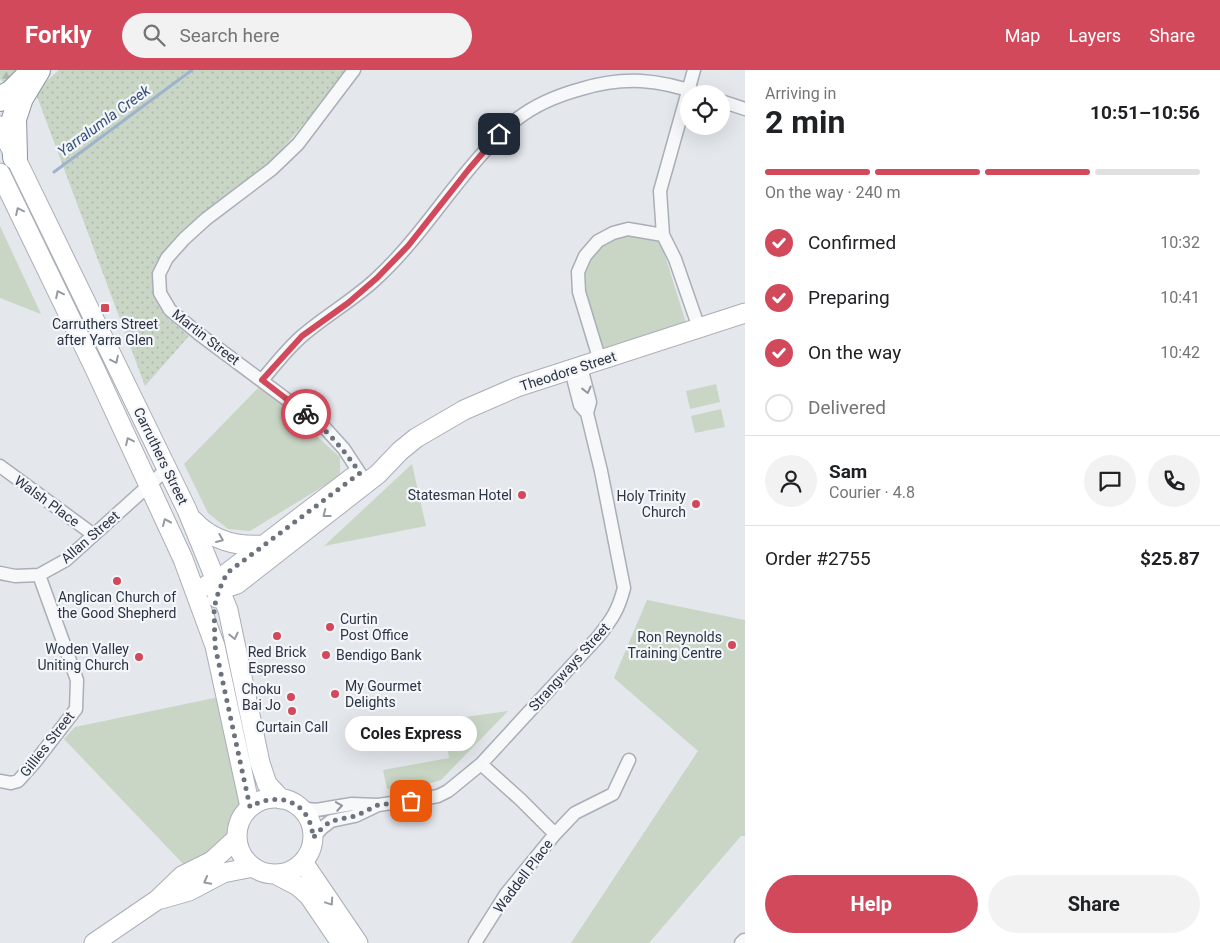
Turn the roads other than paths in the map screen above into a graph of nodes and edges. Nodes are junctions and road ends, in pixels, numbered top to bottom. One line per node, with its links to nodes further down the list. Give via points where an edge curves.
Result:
1 (33, 70): 7 (highway, via 12,92)
2 (38, 70): 12 (highway, via 14,119)
3 (354, 70): 18 (street, Martin Street, via 298,144 272,169 206,219 167,258 159,274 160,293 170,310)
4 (694, 70): 5 (street)
5 (694, 85)
6 (680, 88): 18 (street, via 660,82 600,83 570,92 517,119 499,134 408,246 377,278 302,336)
7 (0, 99)
8 (730, 104): 9 (street)
9 (745, 110)
10 (0, 126): 12 (main road, Carruthers Street)
11 (680, 133): 13 (street, via 660,191)
12 (8, 165): 20 (main road, Carruthers Street, one-way to 20); 22 (main road, Carruthers Street, one-way to 12)
13 (663, 235): 15 (street, via 675,259); 16 (street, via 628,229 612,233 598,241 585,256 578,272 579,292)
14 (745, 312): 15 (main road, Theodore Street)
15 (699, 328): 16 (main road, Theodore Street)
16 (600, 360): 17 (main road, Theodore Street)
17 (576, 368): 21 (main road, Theodore Street, via 517,387 464,410 416,438 378,474); 32 (street, Strangways Street, via 590,402 587,413 624,588 614,616 598,637)
18 (262, 380): 21 (street, Martin Street, via 324,428 344,449)
19 (0, 466): 24 (street, Walsh Place)
20 (168, 468): 22 (street, Allan Street); 23 (main road, Carruthers Street)
21 (363, 478): 25 (main road, Theodore Street); 29 (main road, Theodore Street, one-way to 29, via 236,584)
22 (150, 485): 24 (street, Allan Street); 26 (main road, Carruthers Street, one-way to 22)
23 (188, 510): 25 (main road, one-way to 25, via 193,521 214,536 238,545); 29 (main road, Carruthers Street)
24 (94, 535): 28 (street, Allan Street, via 66,560)
25 (264, 545): 29 (main road, Theodore Street, via 227,573)
26 (183, 559): 29 (main road, via 199,582); 30 (main road, Carruthers Street)
27 (0, 573): 28 (street, Allan Street)
28 (39, 575): 33 (street, Gillies Street, via 77,680 76,709 18,781)
29 (219, 590): 30 (main road, Theodore Street, via 214,608); 34 (main road, Carruthers Street, one-way to 34, via 228,610 260,763 267,784)
30 (215, 646): 36 (main road, Carruthers Street)
31 (629, 760): 38 (street, Waddell Place, via 613,794 575,813)
32 (480, 764): 35 (street, Strangways Street, via 438,796); 38 (street, Waddell Place)
33 (0, 781)
34 (281, 799): 36 (main road, via 262,800); 37 (main road)
35 (378, 805): 37 (street, Strangways Street, one-way to 35, via 316,810 352,804); 40 (street, Strangways Street, via 356,816 331,821)
36 (250, 807): 39 (main road, via 238,824)
37 (300, 808): 40 (main road, via 308,818)
38 (555, 834): 49 (street, Waddell Place, via 506,894)
39 (237, 838): 42 (main road, via 244,858); 44 (main road, via 212,861 182,876)
40 (313, 838): 41 (main road)
41 (303, 862): 43 (main road, via 293,870); 48 (main road, one-way to 48)
42 (253, 867): 43 (main road); 44 (main road, one-way to 44, via 223,873 189,891)
43 (275, 874): 47 (main road, via 309,896)
44 (157, 900): 46 (main road)
45 (744, 940): 50 (street)
46 (94, 943)
47 (341, 943)
48 (358, 943)
49 (475, 943)
50 (742, 943)

